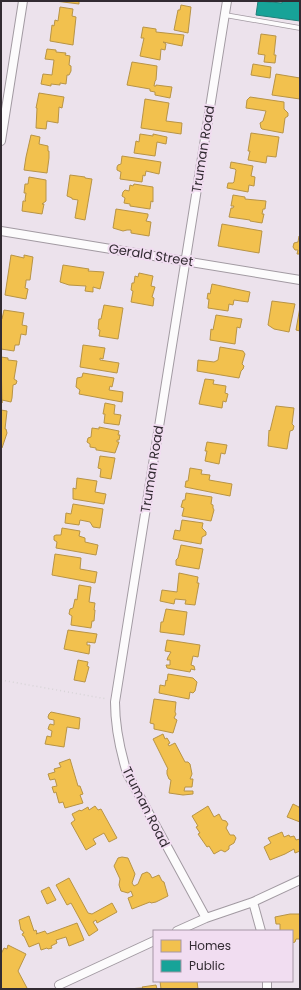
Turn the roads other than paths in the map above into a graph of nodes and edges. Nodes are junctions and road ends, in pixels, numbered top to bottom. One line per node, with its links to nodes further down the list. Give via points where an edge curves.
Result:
1 (23, 1): 5 (street)
2 (227, 1): 3 (street, Truman Road)
3 (225, 15): 4 (lane); 7 (street, Truman Road)
4 (300, 28)
5 (1, 141)
6 (1, 231): 7 (street, Gerald Street)
7 (185, 260): 8 (street, Gerald Street); 11 (street, Truman Road, via 115,700 115,718 127,773)
8 (300, 280)
9 (300, 880): 10 (street)
10 (253, 902): 11 (street); 13 (street)
11 (206, 918): 12 (street)
12 (179, 930)
13 (261, 930)
14 (153, 941): 15 (street)
15 (59, 985)

